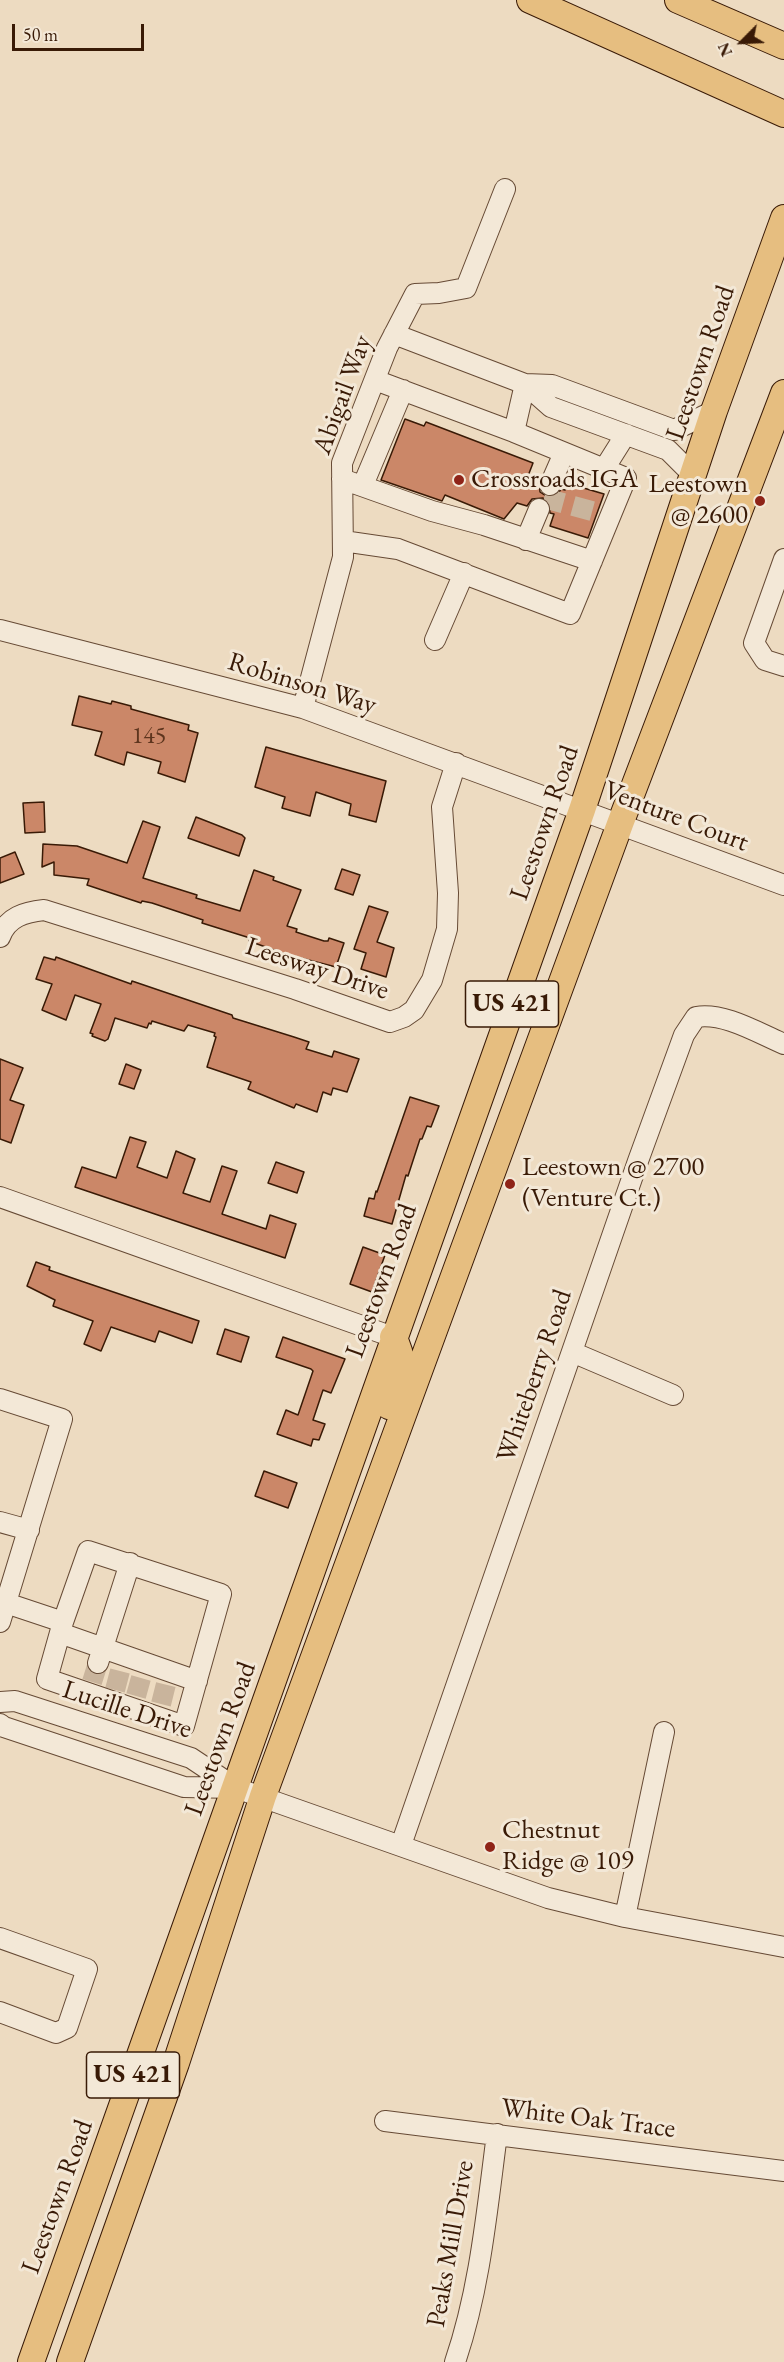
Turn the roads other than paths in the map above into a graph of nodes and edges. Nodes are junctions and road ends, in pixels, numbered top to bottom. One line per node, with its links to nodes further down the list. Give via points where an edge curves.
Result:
1 (530, 0): 4 (main road)
2 (678, 0): 3 (main road)
3 (784, 46)
4 (784, 114)
5 (505, 189): 7 (street, Abigail Way, via 466,288 415,294)
6 (784, 218): 12 (main road, Leestown Road / US 421)
7 (394, 334): 8 (street, Abigail Way); 9 (street)
8 (375, 380): 10 (street); 18 (street, Abigail Way, via 342,463)
9 (525, 384): 12 (street, via 552,385 674,430); 13 (street); 14 (street, via 551,407)
10 (403, 390): 13 (street); 19 (street)
11 (784, 393): 33 (main road, US 421)
12 (714, 411): 17 (main road, Leestown Road / US 421)
13 (514, 432): 15 (street)
14 (626, 435): 16 (street); 17 (street, via 668,450)
15 (564, 453): 16 (street); 20 (street)
16 (604, 469): 25 (street, via 626,478 605,515)
17 (693, 475): 32 (main road, Leestown Road / US 421)
18 (342, 479): 19 (street); 23 (street, Abigail Way)
19 (363, 485): 22 (street)
20 (550, 485)
21 (539, 509): 22 (street)
22 (526, 540): 25 (street)
23 (343, 541): 26 (street, via 398,549); 30 (street, Abigail Way, via 343,557)
24 (784, 559): 29 (street, via 754,642 765,660)
25 (592, 561): 26 (street, via 570,614)
26 (464, 573): 28 (street)
27 (0, 630): 30 (street, Robinson Way)
28 (435, 640)
29 (784, 666)
30 (303, 708): 31 (street, Robinson Way)
31 (456, 763): 32 (street, Robinson Way); 35 (street, Leesway Drive, via 442,807 447,929 432,980 414,1010 404,1017 390,1022 44,910 16,916 4,926)
32 (582, 810): 33 (street, Venture Court); 38 (main road, Leestown Road / US 421)
33 (620, 824): 34 (street, Venture Court); 44 (main road, US 421)
34 (784, 885)
35 (0, 937)
36 (784, 1044): 39 (street, Whiteberry Road, via 708,1015 692,1021 642,1150)
37 (0, 1197): 38 (street)
38 (393, 1337): 44 (main road, via 402,1366 371,1456 356,1516); 57 (main road, Leestown Road / US 421)
39 (572, 1352): 40 (street); 59 (street, Whiteberry Road)
40 (673, 1395)
41 (0, 1399): 43 (street, via 62,1419)
42 (0, 1522): 43 (street)
43 (29, 1530): 46 (street)
44 (360, 1535): 58 (main road, US 421)
45 (130, 1563): 48 (street, via 88,1551); 49 (street); 51 (street, via 221,1594)
46 (6, 1603): 47 (street); 48 (street)
47 (0, 1622)
48 (62, 1627): 49 (street); 50 (street, via 47,1679 91,1688)
49 (100, 1655): 50 (street)
50 (118, 1679): 52 (street); 52 (street)
51 (197, 1681): 52 (street, via 168,1678); 52 (street, via 184,1726)
52 (145, 1697): 56 (street)
53 (0, 1702): 56 (street, Lucille Drive, via 15,1701)
54 (0, 1724): 57 (street, Lucille Drive, via 184,1787)
55 (664, 1732): 60 (street)
56 (136, 1740): 57 (street, Lucille Drive, via 191,1758)
57 (236, 1788): 58 (street); 67 (main road, Leestown Road / US 421)
58 (263, 1796): 59 (street); 68 (main road, US 421, via 176,2063)
59 (400, 1845): 60 (street, via 548,1898)
60 (625, 1917): 62 (street)
61 (0, 1938): 63 (street, via 87,1969 67,2028 56,2033)
62 (784, 1947)
63 (0, 2012)
64 (385, 2121): 65 (street, White Oak Trace)
65 (496, 2134): 66 (street, White Oak Trace); 69 (street, Peaks Mill Drive, via 481,2259)
66 (784, 2171)
67 (31, 2362)
68 (70, 2362)
69 (455, 2362)

